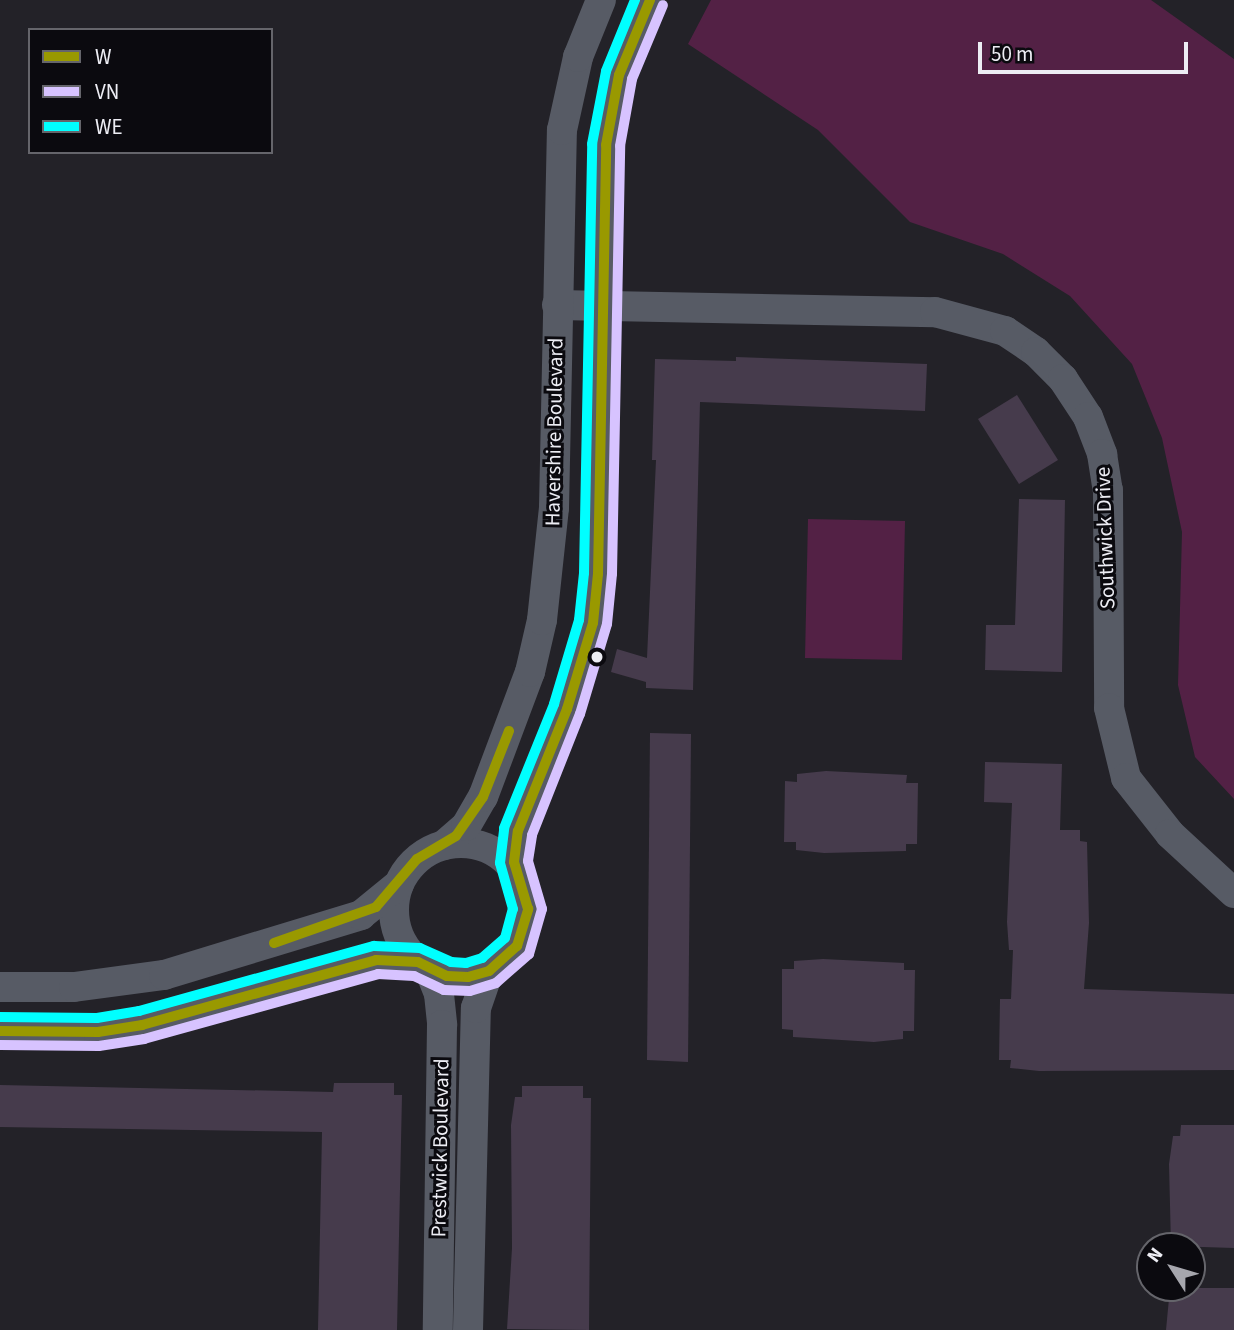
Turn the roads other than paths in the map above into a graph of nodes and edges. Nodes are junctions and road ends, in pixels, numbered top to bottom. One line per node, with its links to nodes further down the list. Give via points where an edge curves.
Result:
1 (601, 0): 4 (street, Havershire Boulevard, via 578,57 562,130)
2 (650, 0): 3 (street, via 631,39 611,111)
3 (601, 304): 4 (street, Southwick Drive); 6 (street, via 598,574 593,622 568,709 518,831); 8 (street, Southwick Drive, via 935,312 1005,331 1036,352 1063,379 1082,408 1102,454 1108,490 1109,708 1126,778 1170,834)
4 (557, 305): 5 (street, Havershire Boulevard, via 554,508 542,620 530,672 484,797 466,826)
5 (444, 845): 6 (street, via 484,848); 7 (street, via 417,859)
6 (516, 873): 10 (street, via 528,909 525,928 511,953)
7 (399, 884): 9 (street, via 395,919 399,937); 11 (street, via 361,915 164,975 74,987)
8 (1234, 893)
9 (423, 966): 10 (street, via 468,977); 12 (street, via 390,958 359,963 142,1025 98,1032); 13 (street, Prestwick Boulevard, via 439,994 442,1025)
10 (489, 971): 14 (street, Prestwick Boulevard, via 476,1007)
11 (0, 987)
12 (0, 1031)
13 (438, 1330)
14 (468, 1330)

